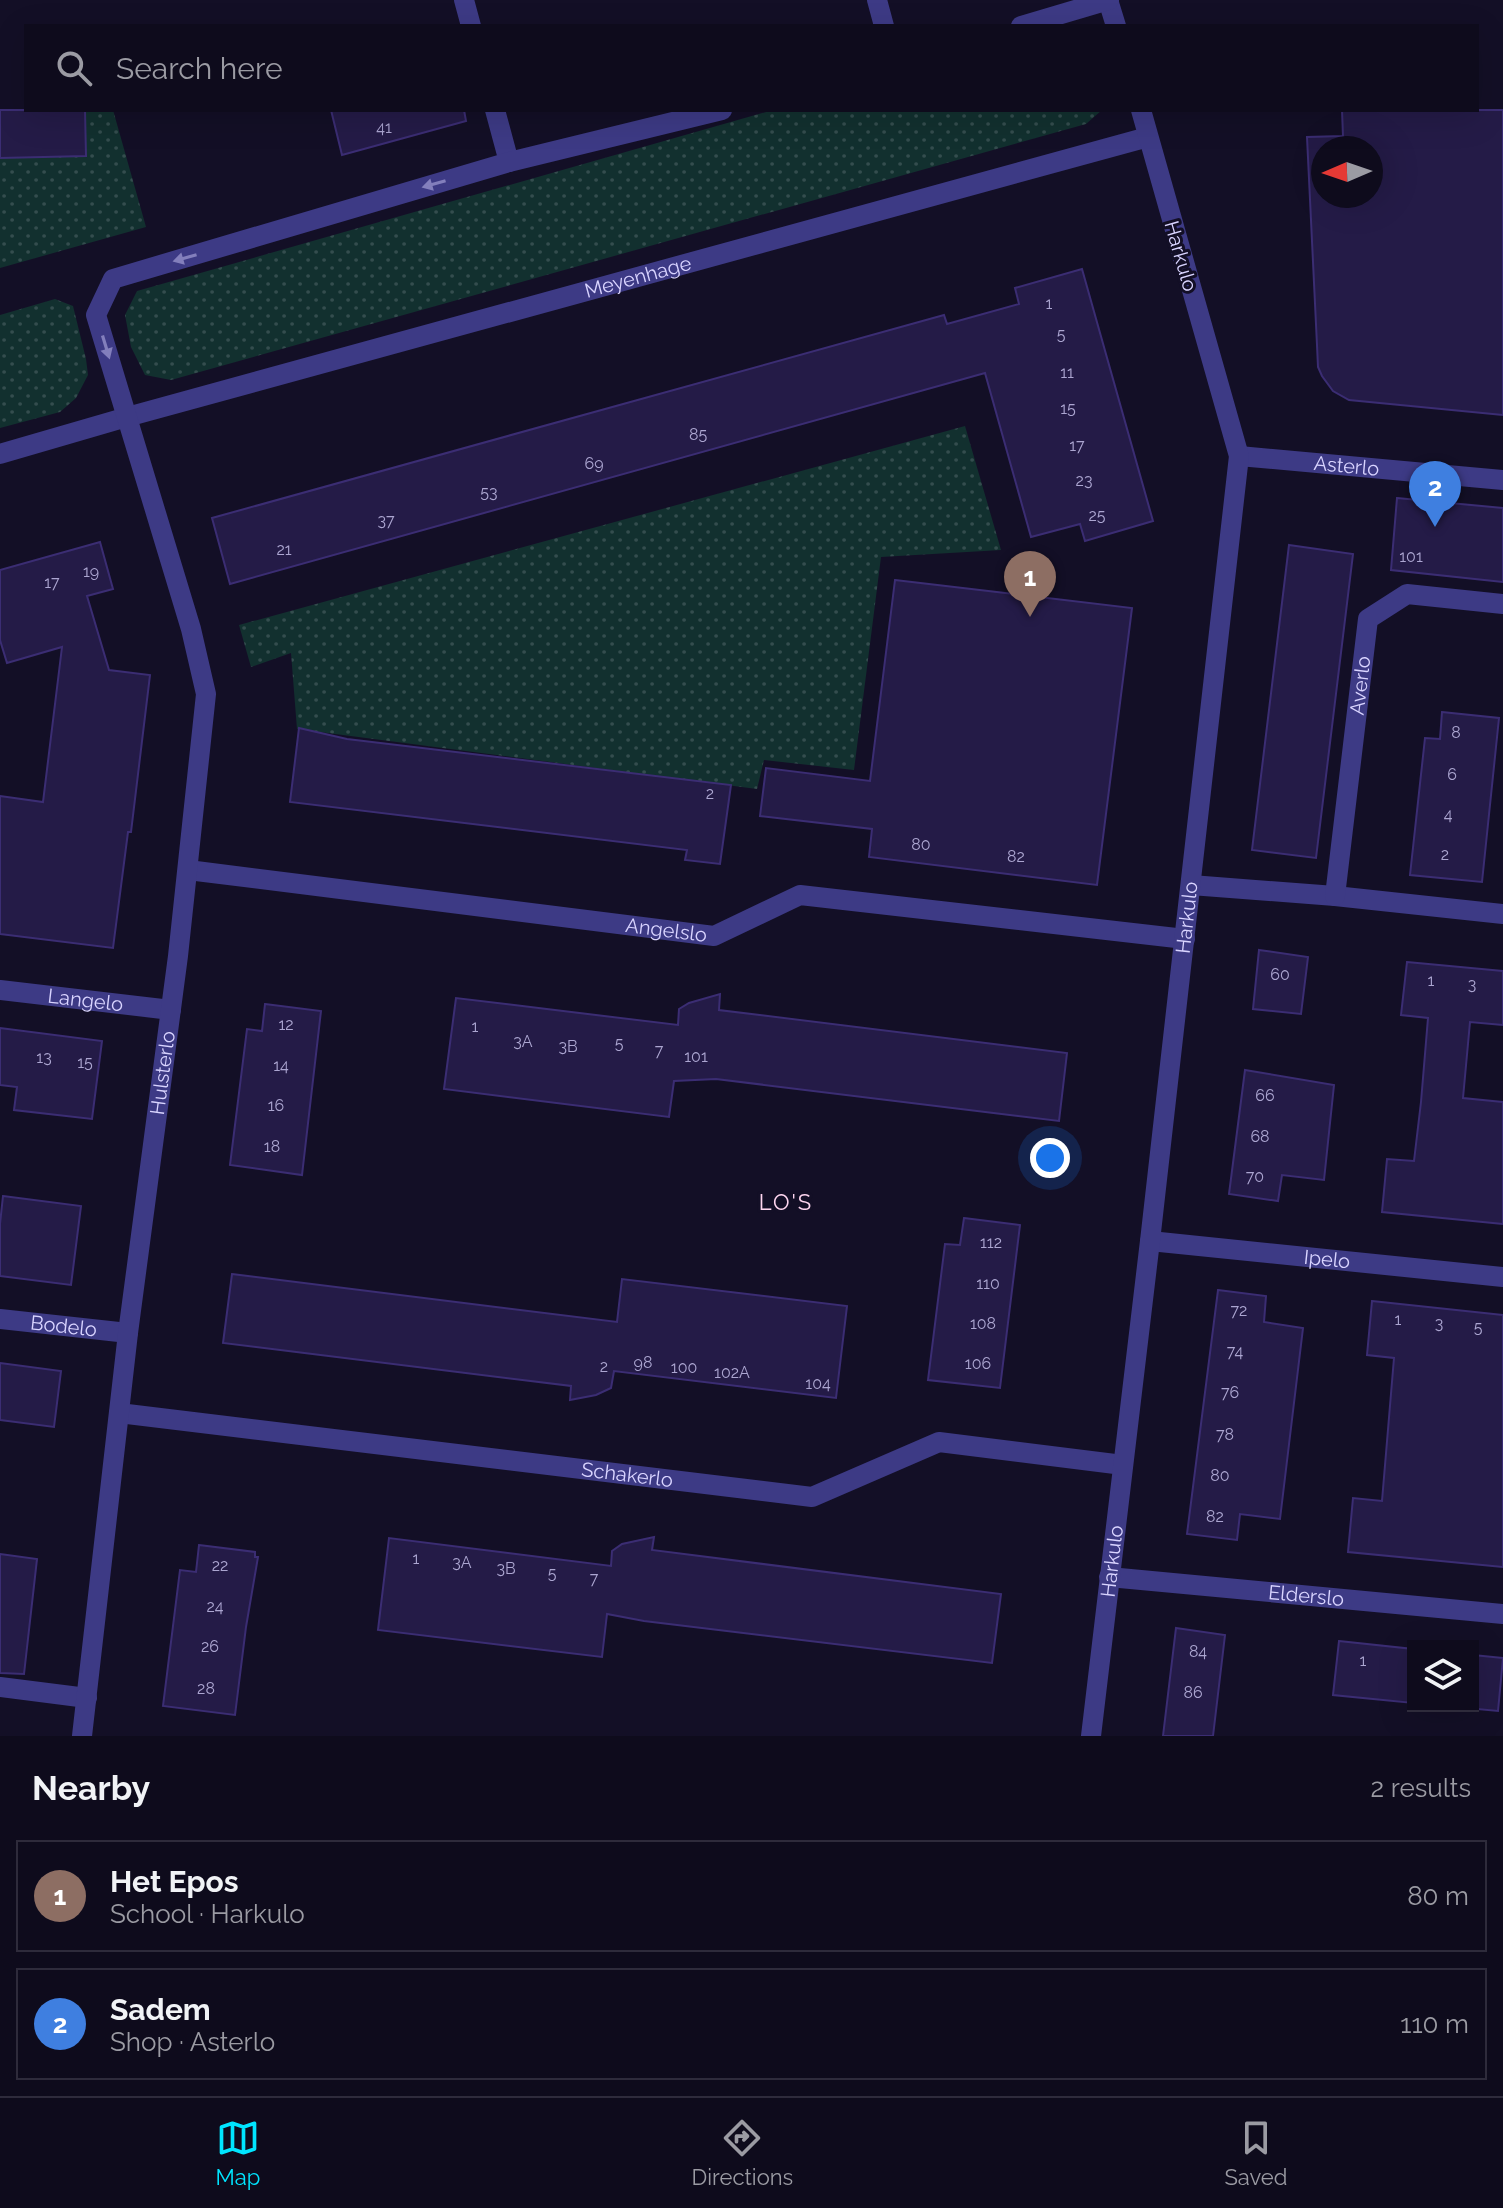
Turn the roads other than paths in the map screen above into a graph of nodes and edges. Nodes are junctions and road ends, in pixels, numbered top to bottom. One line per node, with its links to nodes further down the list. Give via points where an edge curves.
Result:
1 (464, 0): 4 (street)
2 (877, 0): 5 (street)
3 (1108, 0): 6 (street); 7 (street)
4 (470, 24)
5 (883, 24)
6 (1028, 24)
7 (1115, 24)
8 (496, 112): 12 (street)
9 (714, 112): 12 (street)
10 (1142, 112): 11 (street, Harkulo)
11 (1148, 137): 13 (street, Meyenhage); 15 (street, Harkulo)
12 (509, 162): 13 (street, one-way to 13, via 113,279 96,315)
13 (127, 417): 14 (street, Meyenhage); 18 (street, Hulsterlo, via 206,694)
14 (0, 454)
15 (1239, 456): 16 (street, Asterlo); 19 (street, Harkulo)
16 (1503, 480)
17 (1503, 604): 20 (street, Averlo, via 1407,594 1368,619)
18 (188, 870): 22 (street, Angelslo, via 714,936 800,895); 24 (street, Hulsterlo)
19 (1191, 885): 20 (street); 22 (street, Harkulo)
20 (1335, 896): 21 (street)
21 (1503, 914)
22 (1185, 939): 25 (street, Harkulo)
23 (0, 990): 24 (street, Langelo)
24 (171, 1010): 28 (street, Hulsterlo)
25 (1150, 1241): 26 (street, Ipelo); 30 (street, Harkulo)
26 (1503, 1277)
27 (0, 1319): 28 (street, Bodelo)
28 (128, 1333): 29 (street, Hulsterlo)
29 (119, 1413): 30 (street, Schakerlo, via 812,1497 939,1442); 34 (street, Hulsterlo)
30 (1123, 1465): 31 (street, Harkulo)
31 (1109, 1577): 32 (street, Elderslo); 36 (street, Harkulo)
32 (1503, 1614)
33 (0, 1687): 34 (street)
34 (87, 1698): 35 (street, Hulsterlo)
35 (82, 1736)
36 (1091, 1736)

